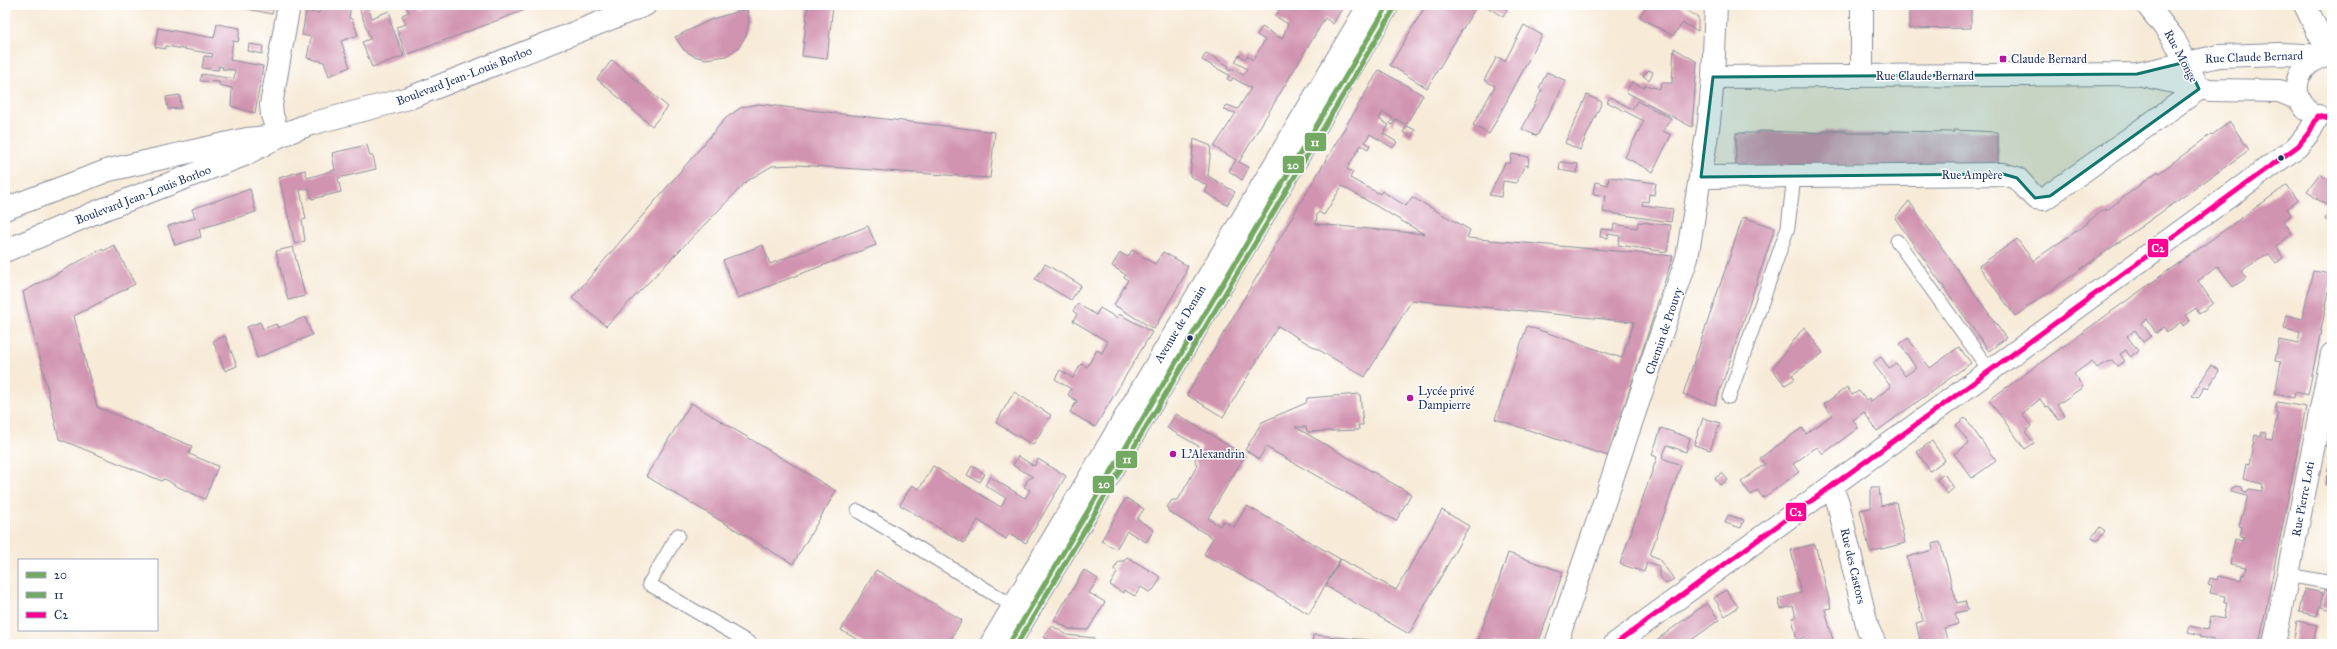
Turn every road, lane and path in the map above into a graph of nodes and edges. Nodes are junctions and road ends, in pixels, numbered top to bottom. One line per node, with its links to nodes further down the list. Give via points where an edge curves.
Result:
1 (289, 5): 17 (street, via 271,105)
2 (1369, 5): 31 (street, Avenue de Denain)
3 (1388, 5): 34 (street, Avenue de Denain)
4 (1716, 5): 13 (street, Chemin de Prouvy)
5 (1862, 5): 12 (street)
6 (2147, 5): 10 (street, Rue Monge, via 2168,29)
7 (2305, 5): 9 (street)
8 (639, 6): 17 (street, Boulevard Jean-Louis Borloo, via 409,98 319,121)
9 (2330, 54): 10 (street, Rue Claude Bernard, via 2219,56); 15 (street, via 2308,63 2303,68 2298,80)
10 (2186, 62): 11 (street, Rue Claude Bernard); 14 (street, Rue Monge)
11 (2137, 74): 12 (street, Rue Claude Bernard); 14 (street, Rue Claude Bernard)
12 (1862, 76): 13 (street, Rue Claude Bernard)
13 (1713, 77): 19 (street, Chemin de Prouvy)
14 (2199, 89): 15 (street, Rue Claude Bernard, via 2270,90); 18 (street, Rue Ampère, via 2044,199 2034,198 2017,178 2003,174)
15 (2299, 99): 16 (street, via 2306,109)
16 (2325, 118): 24 (street, via 2298,146)
17 (279, 136): 20 (street, Boulevard Jean-Louis Borloo, via 247,139 109,170); 22 (street, Boulevard Jean-Louis Borloo, via 244,155 123,201)
18 (1794, 176): 19 (street, Rue Ampère); 25 (lane, via 1788,226)
19 (1701, 177): 35 (street, Chemin de Prouvy, via 1687,258 1680,283)
20 (5, 209)
21 (1897, 240): 24 (lane)
22 (5, 251)
23 (2332, 354): 29 (street, Rue Pierre Loti)
24 (1990, 371): 26 (street)
25 (1729, 397)
26 (1831, 487): 36 (street); 37 (street, Rue des Castors, via 1838,503 1868,629)
27 (858, 511): 31 (lane)
28 (678, 535): 32 (lane, via 649,584)
29 (2288, 575): 30 (lane); 38 (street, Rue Pierre Loti)
30 (2332, 583)
31 (1014, 606): 33 (street, Avenue de Denain)
32 (751, 644)
33 (991, 644)
34 (1009, 644)
35 (1556, 644)
36 (1615, 644)
37 (1875, 644)
38 (2274, 644)

